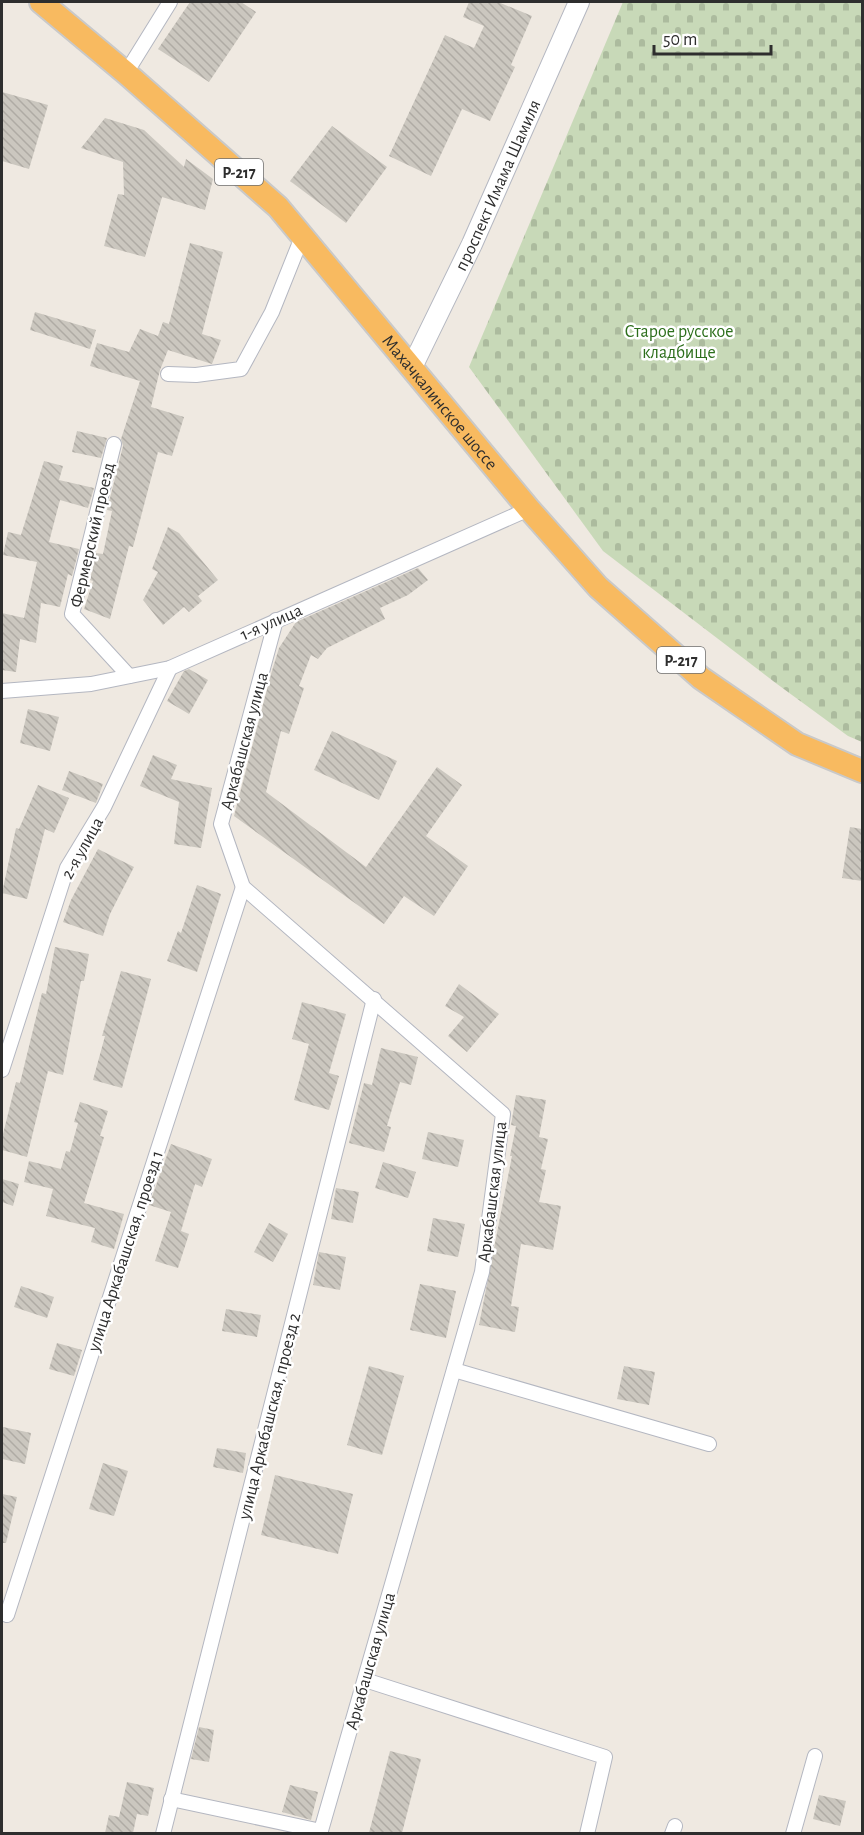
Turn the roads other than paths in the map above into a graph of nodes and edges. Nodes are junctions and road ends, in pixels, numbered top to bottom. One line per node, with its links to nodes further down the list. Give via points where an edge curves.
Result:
1 (41, 2): 4 (highway, Махачкалинское шоссе / Р-217)
2 (170, 2): 4 (street)
3 (579, 2): 6 (main road, проспект Имама Шамиля, via 472,244)
4 (126, 73): 5 (highway, Махачкалинское шоссе / Р-217, via 278,207)
5 (302, 237): 6 (highway, Махачкалинское шоссе / Р-217); 7 (street, via 272,312 241,369)
6 (412, 367): 9 (highway, Махачкалинское шоссе / Р-217)
7 (168, 374)
8 (114, 444): 12 (street, Фермерский проезд, via 72,614)
9 (529, 509): 10 (street, 1-я улица); 14 (highway, Махачкалинское шоссе / Р-217, via 598,587 701,678 797,744)
10 (276, 620): 11 (street, 1-я улица); 15 (street, Аркабашская улица, via 221,824)
11 (170, 668): 12 (street, 1-я улица); 17 (street, 2-я улица, via 104,807 67,868)
12 (129, 676): 13 (street, 1-я улица, via 91,684)
13 (2, 691)
14 (862, 771)
15 (243, 887): 16 (street, Аркабашская улица); 20 (street, улица Аркабашская, проезд 1)
16 (374, 999): 18 (street, Аркабашская улица, via 503,1114 482,1272); 23 (street, улица Аркабашская, проезд 2)
17 (2, 1070)
18 (454, 1370): 19 (street); 21 (street, Аркабашская улица)
19 (709, 1444)
20 (4, 1614)
21 (365, 1680): 24 (street, Аркабашская улица); 26 (street, via 605,1757)
22 (815, 1756): 27 (street)
23 (171, 1798): 24 (street); 25 (street, улица Аркабашская, проезд 2)
24 (320, 1832)
25 (163, 1833)
26 (586, 1833)
27 (793, 1833)

